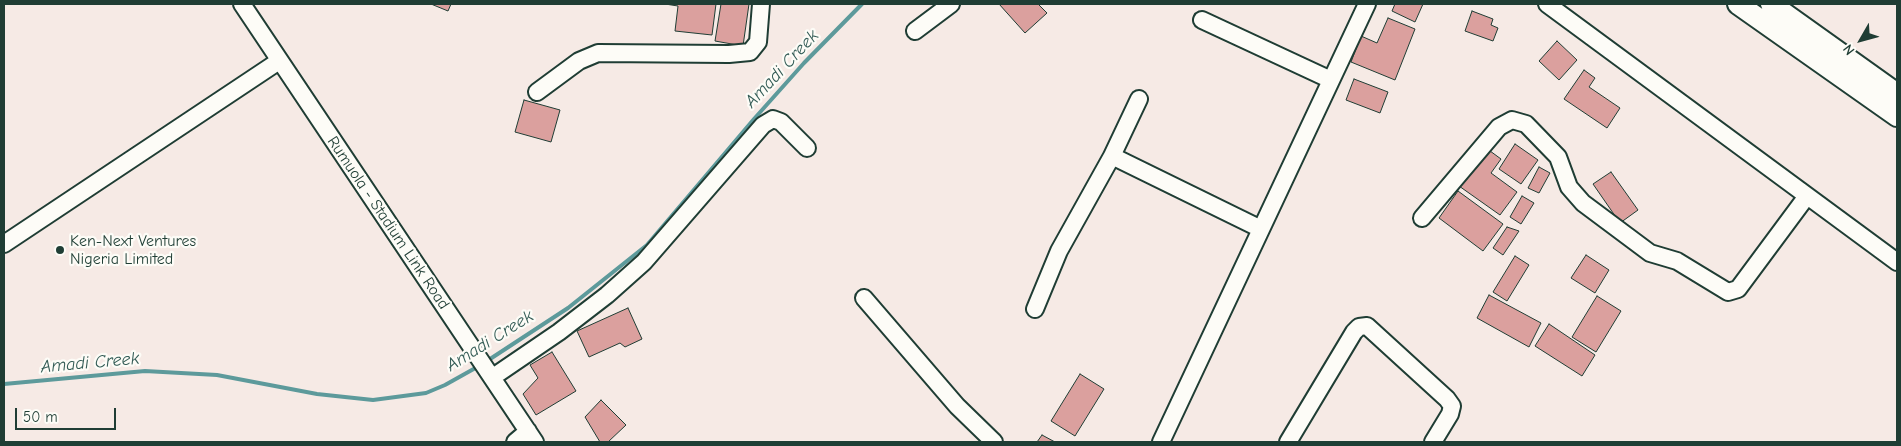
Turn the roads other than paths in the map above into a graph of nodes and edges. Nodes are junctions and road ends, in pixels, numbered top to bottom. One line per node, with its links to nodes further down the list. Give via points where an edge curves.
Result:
1 (242, 4): 10 (street, Rumuola - Stadium Link Road)
2 (761, 4): 12 (street, via 758,42 750,52 598,53 579,61)
3 (951, 4): 9 (street)
4 (1367, 4): 11 (street)
5 (1547, 4): 18 (street)
6 (1738, 4): 15 (main road)
7 (1771, 4): 13 (main road)
8 (1202, 20): 11 (street)
9 (915, 31)
10 (279, 61): 21 (street); 25 (street, Rumuola - Stadium Link Road)
11 (1331, 80): 20 (street)
12 (537, 92)
13 (1897, 94)
14 (1139, 99): 17 (street)
15 (1897, 116)
16 (807, 148): 25 (street, via 781,122 773,119 764,125 644,262 594,306)
17 (1112, 156): 20 (street); 24 (street, via 1059,251)
18 (1807, 196): 19 (street, via 1738,289 1728,292 1677,261 1650,254 1583,203 1569,187 1558,158 1526,124 1512,120 1499,127); 22 (street)
19 (1422, 218)
20 (1261, 229): 29 (street)
21 (4, 244)
22 (1897, 262)
23 (864, 298): 28 (street, via 957,406)
24 (1034, 309)
25 (491, 374): 26 (street, Rumuola - Stadium Link Road)
26 (532, 437): 27 (street)
27 (515, 442)
28 (994, 442)
29 (1161, 442)
30 (1288, 442): 31 (street, via 1354,332 1367,326 1452,406)
31 (1433, 442)

